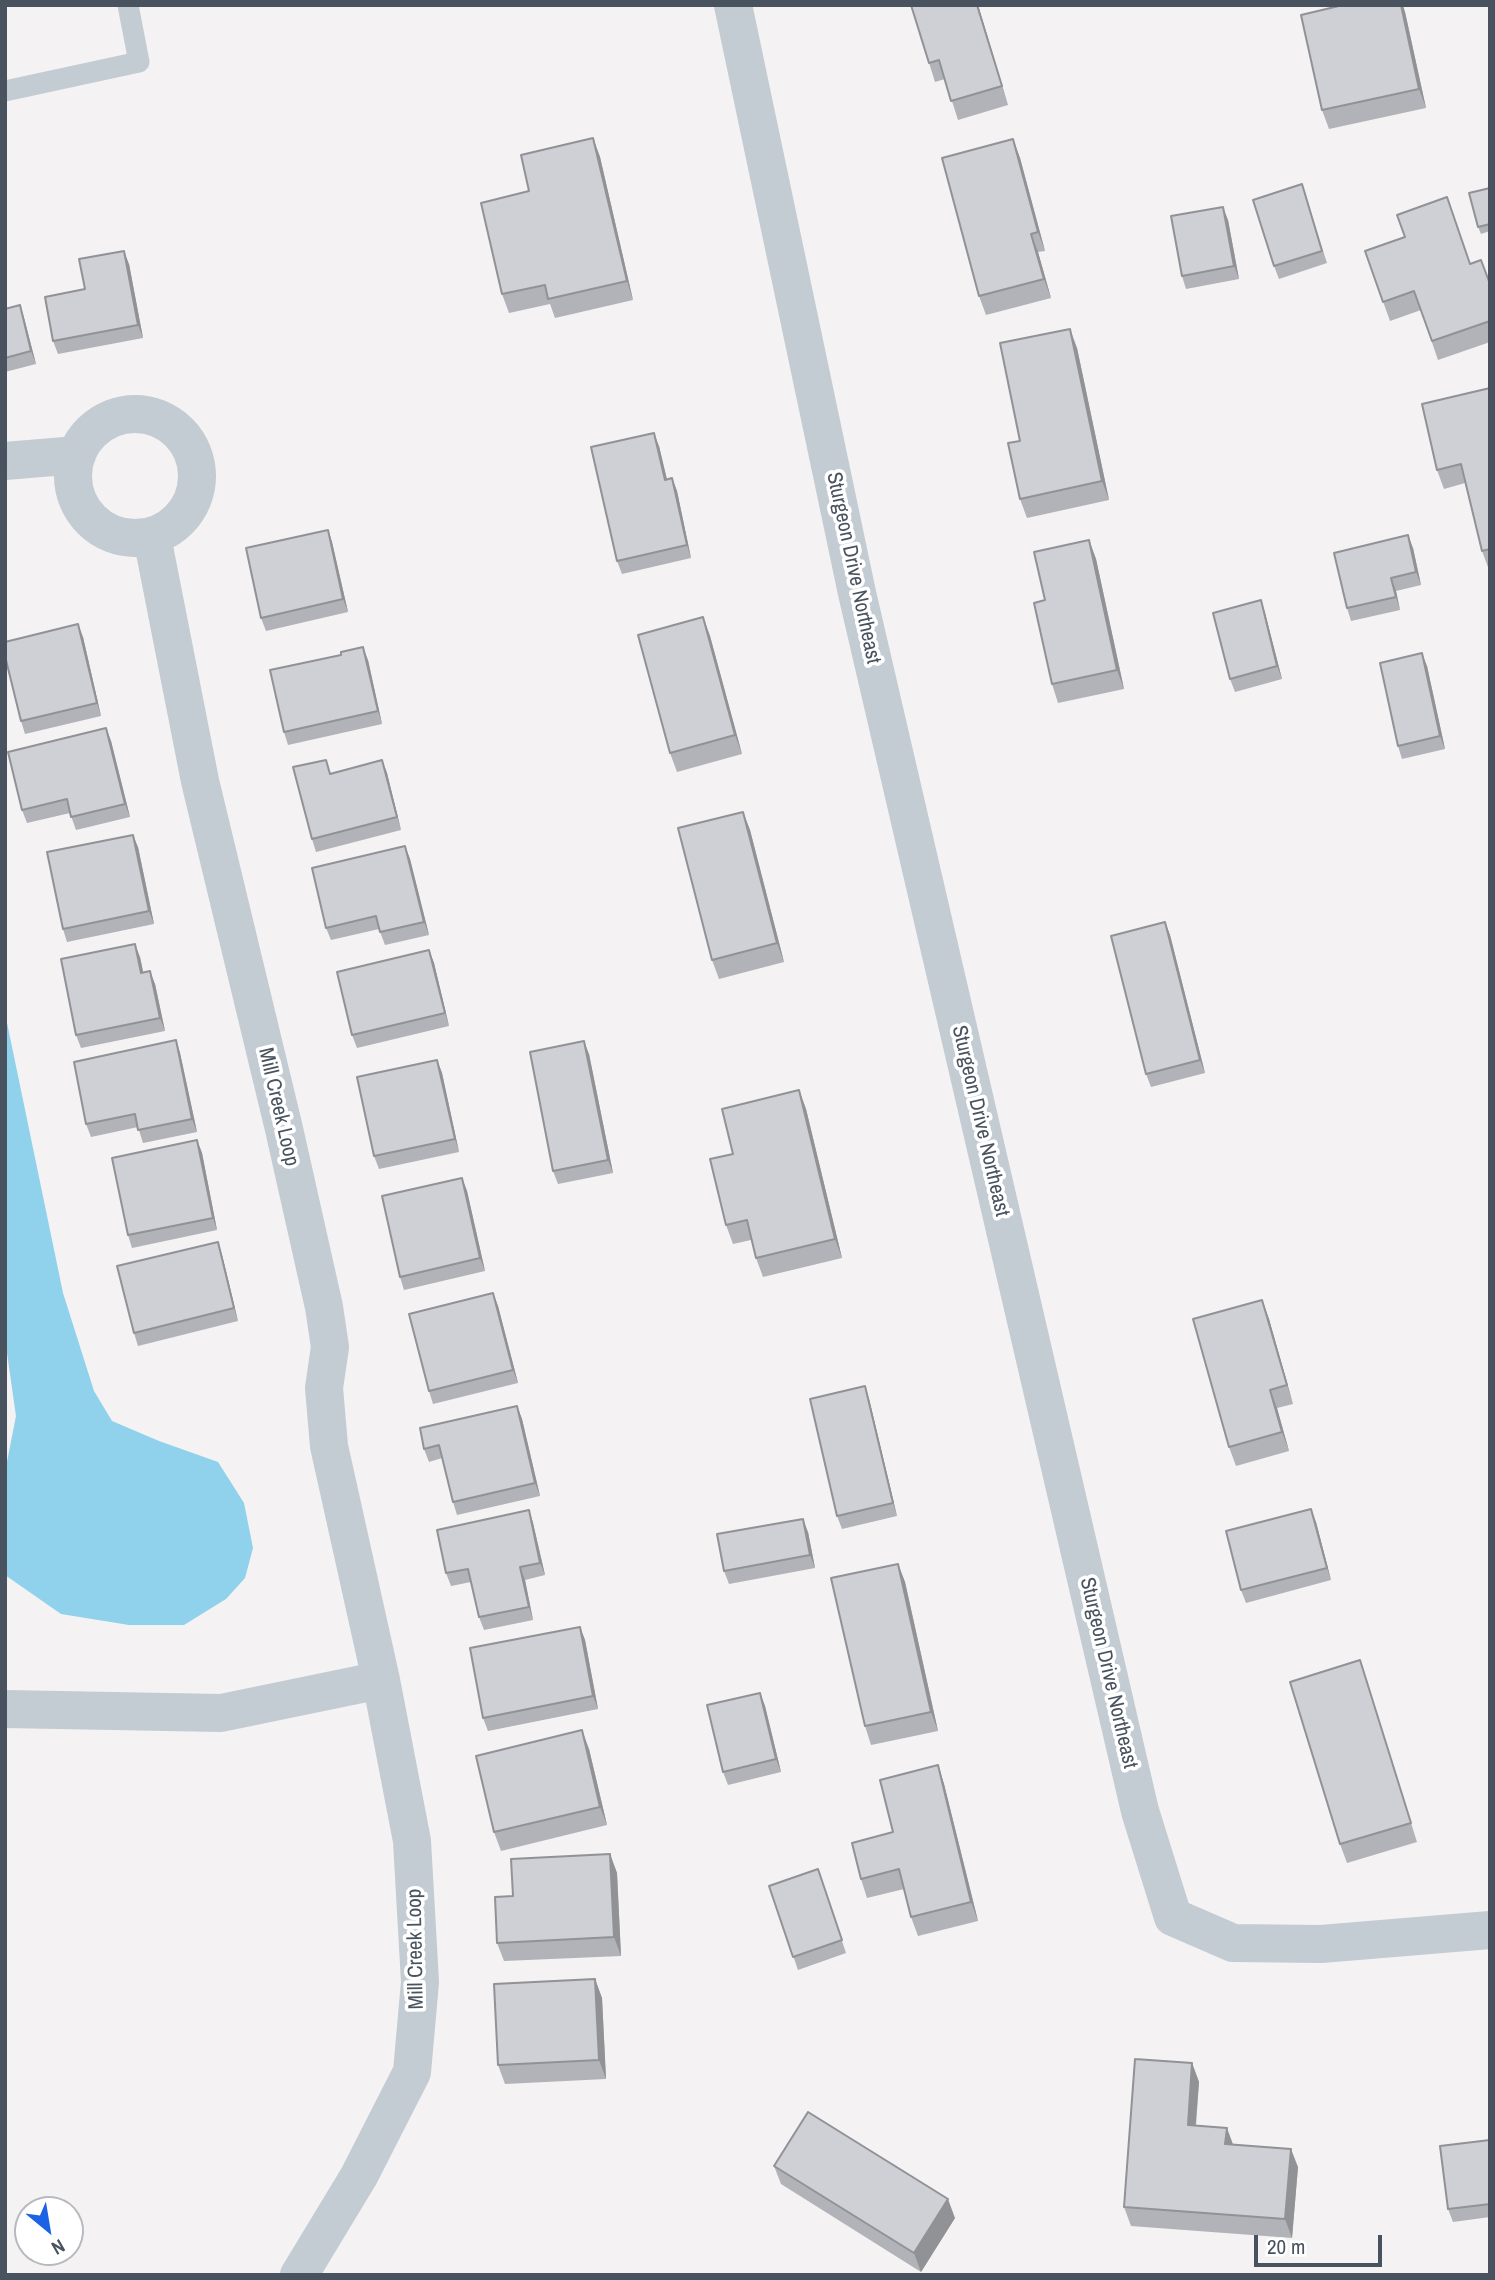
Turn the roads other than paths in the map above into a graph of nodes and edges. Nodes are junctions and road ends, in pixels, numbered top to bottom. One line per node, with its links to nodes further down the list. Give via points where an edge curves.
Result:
1 (128, 5): 3 (lane, via 139,62)
2 (733, 5): 9 (street, Sturgeon Drive Northeast, via 857,593 1140,1811 1173,1917 1233,1943 1321,1944)
3 (5, 91)
4 (77, 455): 5 (street); 6 (street, via 75,493 84,512 101,529 121,537); 6 (street, via 88,436 112,419 133,414 160,419 178,430 197,467 196,492 187,512 172,528)
5 (5, 461)
6 (152, 537): 7 (street, Mill Creek Loop, via 200,781 324,1307 330,1347 324,1388 329,1446)
7 (381, 1680): 8 (street, via 221,1713); 10 (street, Mill Creek Loop, via 412,1841 420,1982 412,2072 359,2176)
8 (5, 1709)
9 (1490, 1930)
10 (299, 2275)

